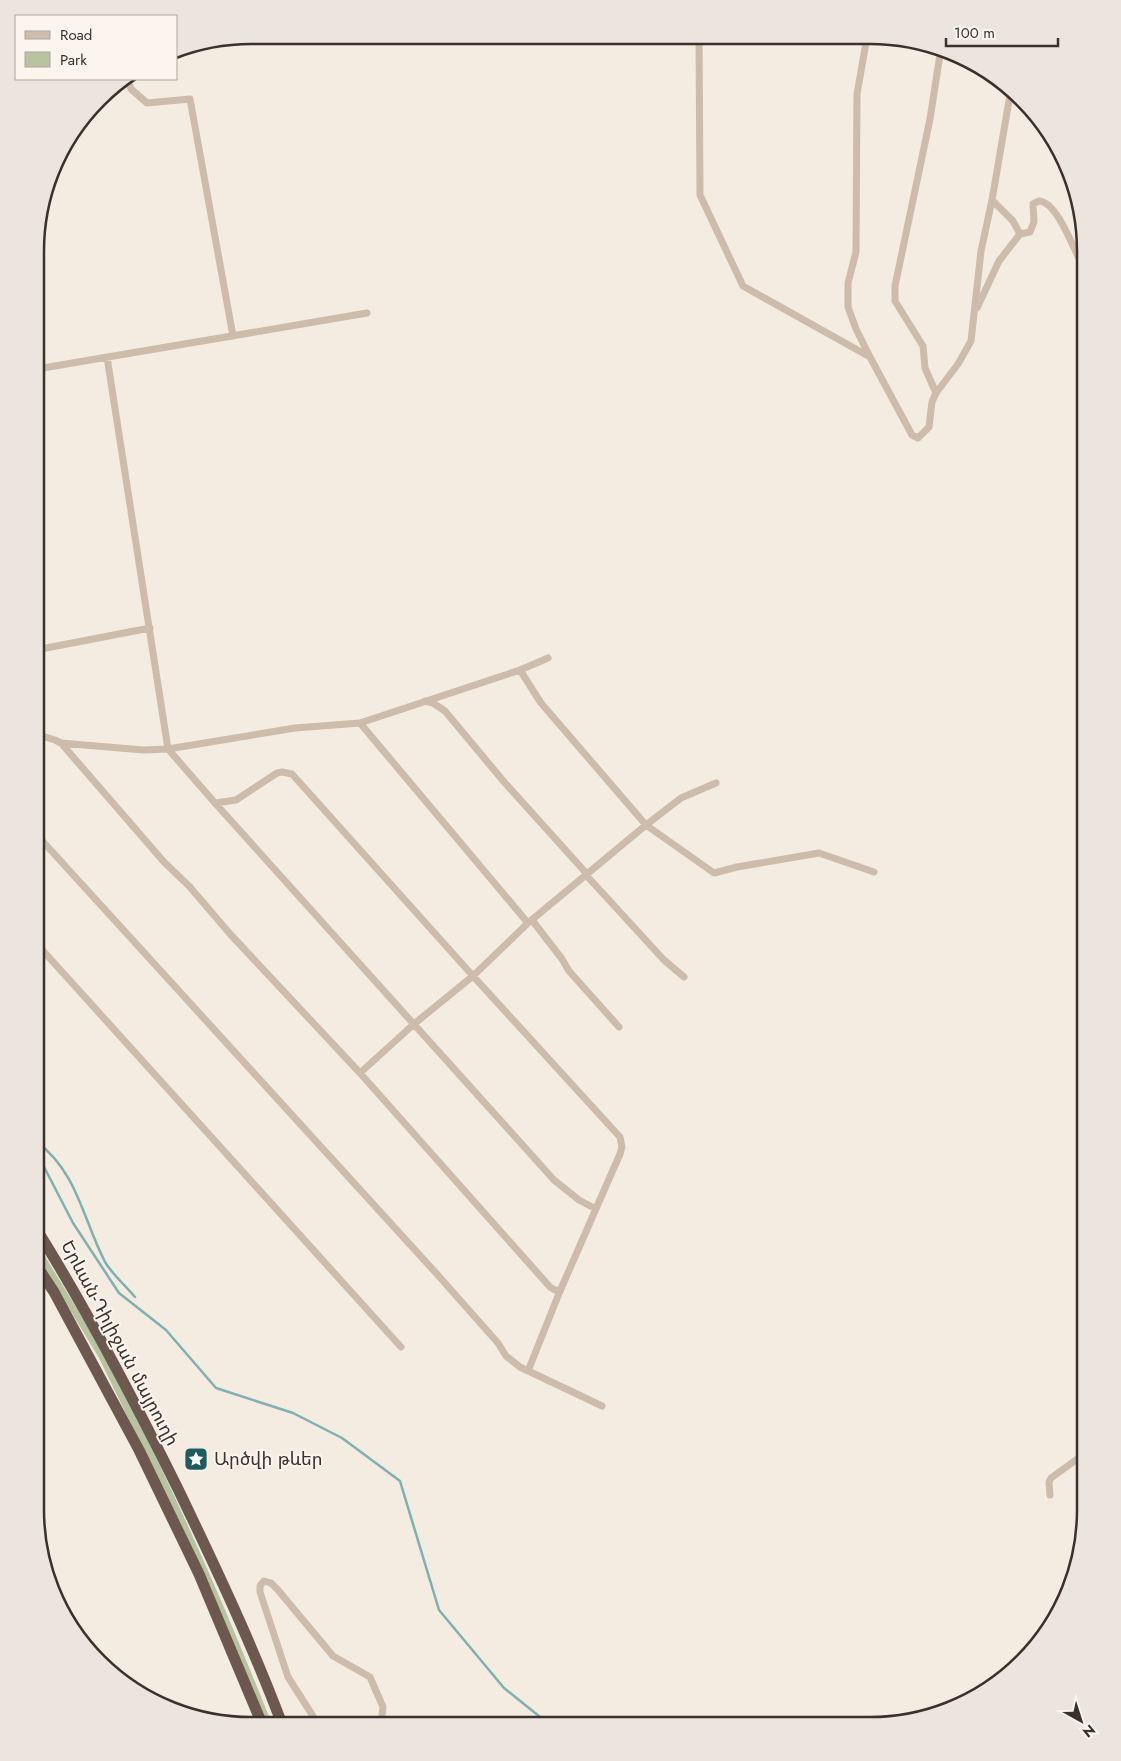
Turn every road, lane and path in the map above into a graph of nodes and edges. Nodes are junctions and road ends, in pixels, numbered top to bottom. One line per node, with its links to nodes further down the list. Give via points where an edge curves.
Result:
1 (699, 44): 12 (street, via 700,195 744,286)
2 (866, 44): 12 (street, via 857,94 856,252 848,283 848,306)
3 (940, 56): 15 (street, via 895,286 895,301 923,346 925,368)
4 (129, 84): 11 (street, via 147,103 190,99)
5 (1010, 97): 6 (street)
6 (992, 200): 7 (street, via 1013,221); 10 (street, via 981,251)
7 (1020, 234): 8 (street, via 1030,232 1032,228 1034,204 1039,200 1045,202 1062,222); 10 (street, via 999,261)
8 (1077, 253)
9 (367, 313): 11 (street)
10 (974, 314): 15 (street, via 971,341)
11 (233, 336): 13 (street)
12 (870, 357): 15 (street, via 912,435 918,438 929,427)
13 (107, 358): 14 (street); 16 (street)
14 (44, 369)
15 (936, 393)
16 (150, 628): 17 (street); 24 (street)
17 (44, 648)
18 (548, 658): 19 (street)
19 (520, 670): 20 (street); 27 (street, via 541,703)
20 (425, 700): 21 (street); 30 (street, via 445,711)
21 (360, 722): 24 (street, via 296,728); 31 (street)
22 (44, 737): 23 (street)
23 (61, 743): 24 (street, via 134,750); 37 (street, via 164,862)
24 (168, 749): 26 (street)
25 (716, 782): 27 (street, via 681,798)
26 (215, 803): 33 (street, via 236,800 277,773 292,774); 35 (street)
27 (646, 825): 29 (street, via 714,873 820,853); 30 (street)
28 (44, 843): 43 (street, via 436,1273 506,1356)
29 (874, 872)
30 (587, 875): 31 (street); 34 (street, via 664,960)
31 (530, 922): 33 (street); 36 (street)
32 (44, 952): 42 (street)
33 (473, 976): 35 (street); 38 (street, via 620,1137 620,1154)
34 (684, 977)
35 (414, 1024): 37 (street); 38 (street, via 554,1180)
36 (619, 1027)
37 (360, 1073): 41 (street, via 550,1287)
38 (596, 1210): 41 (street)
39 (44, 1241): 48 (highway, Երևան-Դիլիջան մայրուղի, via 70,1282 158,1449 216,1568)
40 (44, 1277): 47 (highway, Երևան-Դիլիջան մայրուղի, via 143,1459 200,1574)
41 (560, 1291): 43 (street)
42 (401, 1347)
43 (528, 1371): 44 (street)
44 (602, 1406)
45 (1077, 1459): 46 (street, via 1051,1478)
46 (1050, 1495)
47 (259, 1717)
48 (279, 1717)
49 (314, 1717): 50 (street, via 288,1677 260,1592 264,1582 271,1583 278,1590 333,1656 370,1677 382,1707)
50 (381, 1717)

